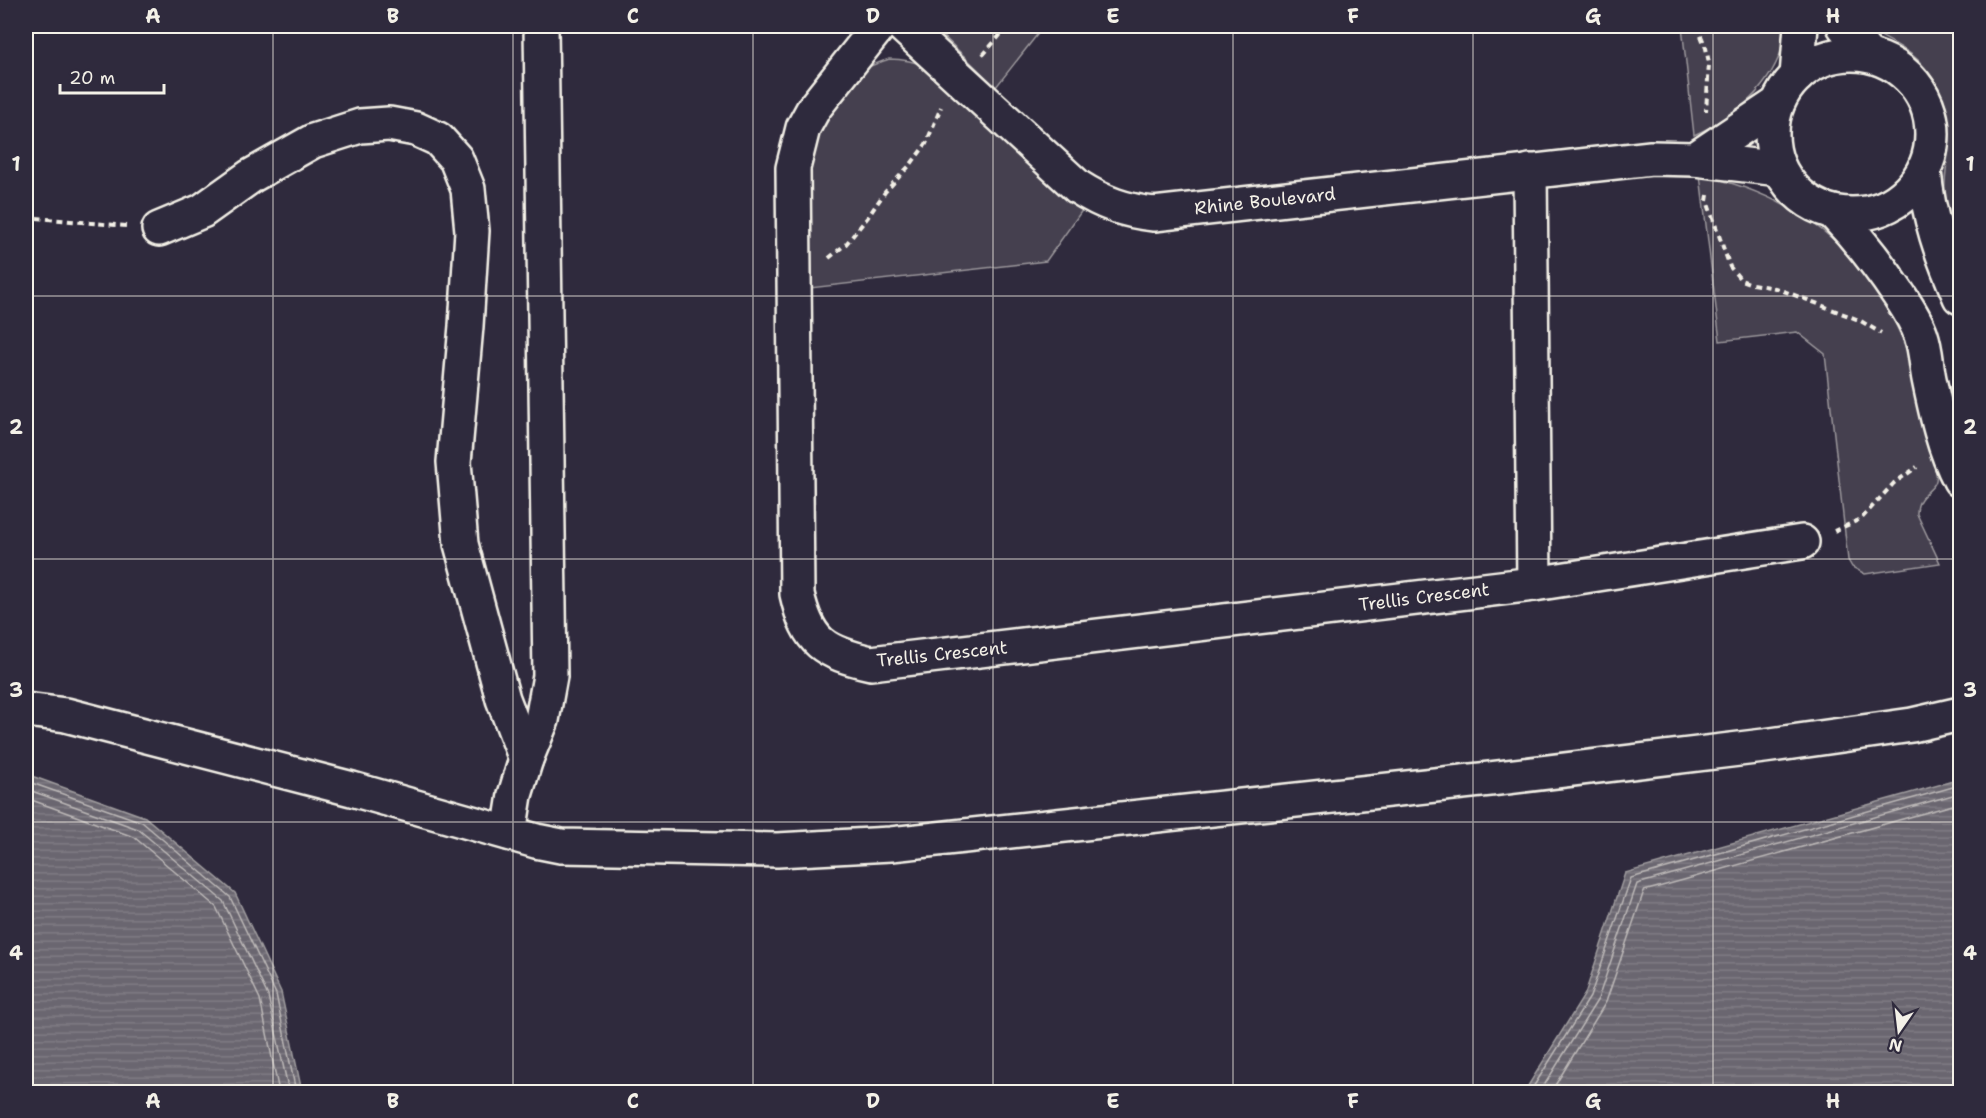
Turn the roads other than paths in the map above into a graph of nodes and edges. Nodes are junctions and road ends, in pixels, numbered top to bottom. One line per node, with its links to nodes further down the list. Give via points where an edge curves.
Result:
1 (541, 26): 22 (street, via 550,676 542,720)
2 (879, 26): 19 (street, Trellis Crescent, via 814,108 803,128 793,168 797,594 812,635 827,649 871,663)
3 (903, 26): 11 (street, Rhine Boulevard, via 1078,187 1134,212 1154,214)
4 (1801, 26): 7 (street)
5 (1844, 26): 6 (street)
6 (1868, 55): 7 (street, via 1848,53 1829,57); 12 (street, via 1891,64 1911,79 1925,99 1932,123 1932,148)
7 (1797, 76): 8 (street)
8 (1777, 104): 9 (street); 10 (street, via 1772,148)
9 (1706, 155): 10 (street, Rhine Boulevard); 11 (street, Rhine Boulevard)
10 (1779, 169): 13 (street, via 1793,189 1811,203)
11 (1530, 171): 19 (street)
12 (1924, 171): 13 (street, via 1908,192 1886,208 1860,214); 15 (street, via 1932,223)
13 (1833, 212): 16 (street, via 1861,242 1913,317 1926,353 1933,398)
14 (159, 229): 22 (street, via 202,211 251,176 313,141 360,126 389,124 416,129 438,139 456,159 468,189 472,231 454,462 461,544 503,699)
15 (1960, 297)
16 (1951, 428): 17 (street)
17 (1960, 480)
18 (1802, 542): 19 (street, Trellis Crescent)
19 (1534, 584)
20 (26, 710): 23 (street, via 66,715)
21 (1960, 714): 23 (street, via 1912,725 1741,749 891,844 777,850 561,846)
22 (526, 759): 23 (street)
23 (509, 833)

